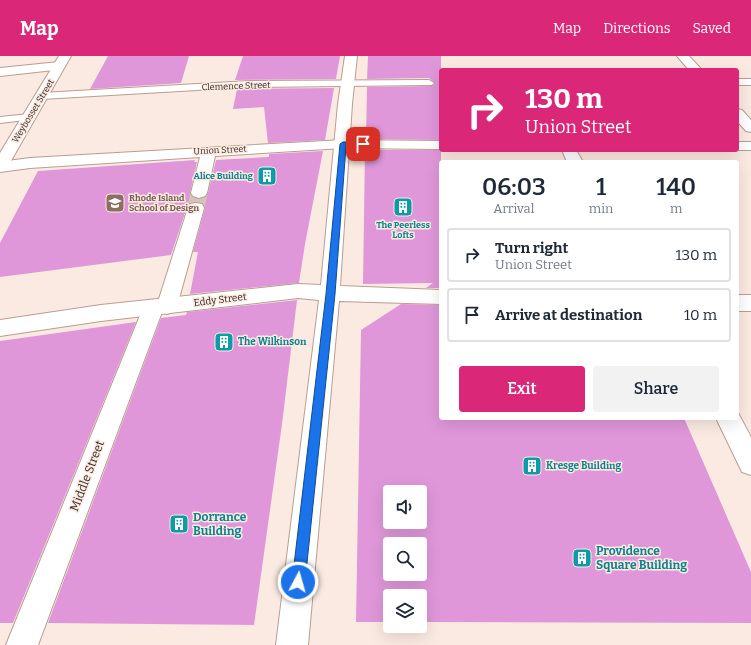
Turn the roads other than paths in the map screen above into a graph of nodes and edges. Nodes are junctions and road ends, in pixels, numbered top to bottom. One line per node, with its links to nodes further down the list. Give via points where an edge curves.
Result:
1 (351, 56): 8 (street)
2 (683, 56): 4 (street)
3 (62, 61): 5 (street); 10 (street, Weybosset Street)
4 (694, 68)
5 (0, 72)
6 (739, 82): 7 (lane)
7 (751, 82)
8 (349, 83): 9 (lane, Clemence Street); 10 (lane, Clemence Street, via 249,84); 15 (street)
9 (429, 83)
10 (42, 96): 12 (street, Weybosset Street)
11 (739, 115): 14 (street)
12 (29, 118): 13 (lane); 20 (street, Weybosset Street)
13 (0, 120)
14 (751, 128)
15 (343, 144): 16 (street, Union Street); 19 (street, Union Street); 21 (street)
16 (439, 145)
17 (739, 146): 18 (street)
18 (751, 146)
19 (209, 151): 20 (street, Union Street); 25 (street, Middle Street, via 197,201)
20 (0, 166)
21 (330, 294): 22 (street, Eddy Street); 25 (street, Eddy Street, via 298,291); 30 (street)
22 (439, 297)
23 (739, 303): 24 (street)
24 (751, 303)
25 (160, 307): 26 (street, Eddy Street); 29 (street, Middle Street)
26 (0, 328)
27 (729, 420): 28 (street)
28 (751, 463)
29 (22, 645)
30 (292, 645)

